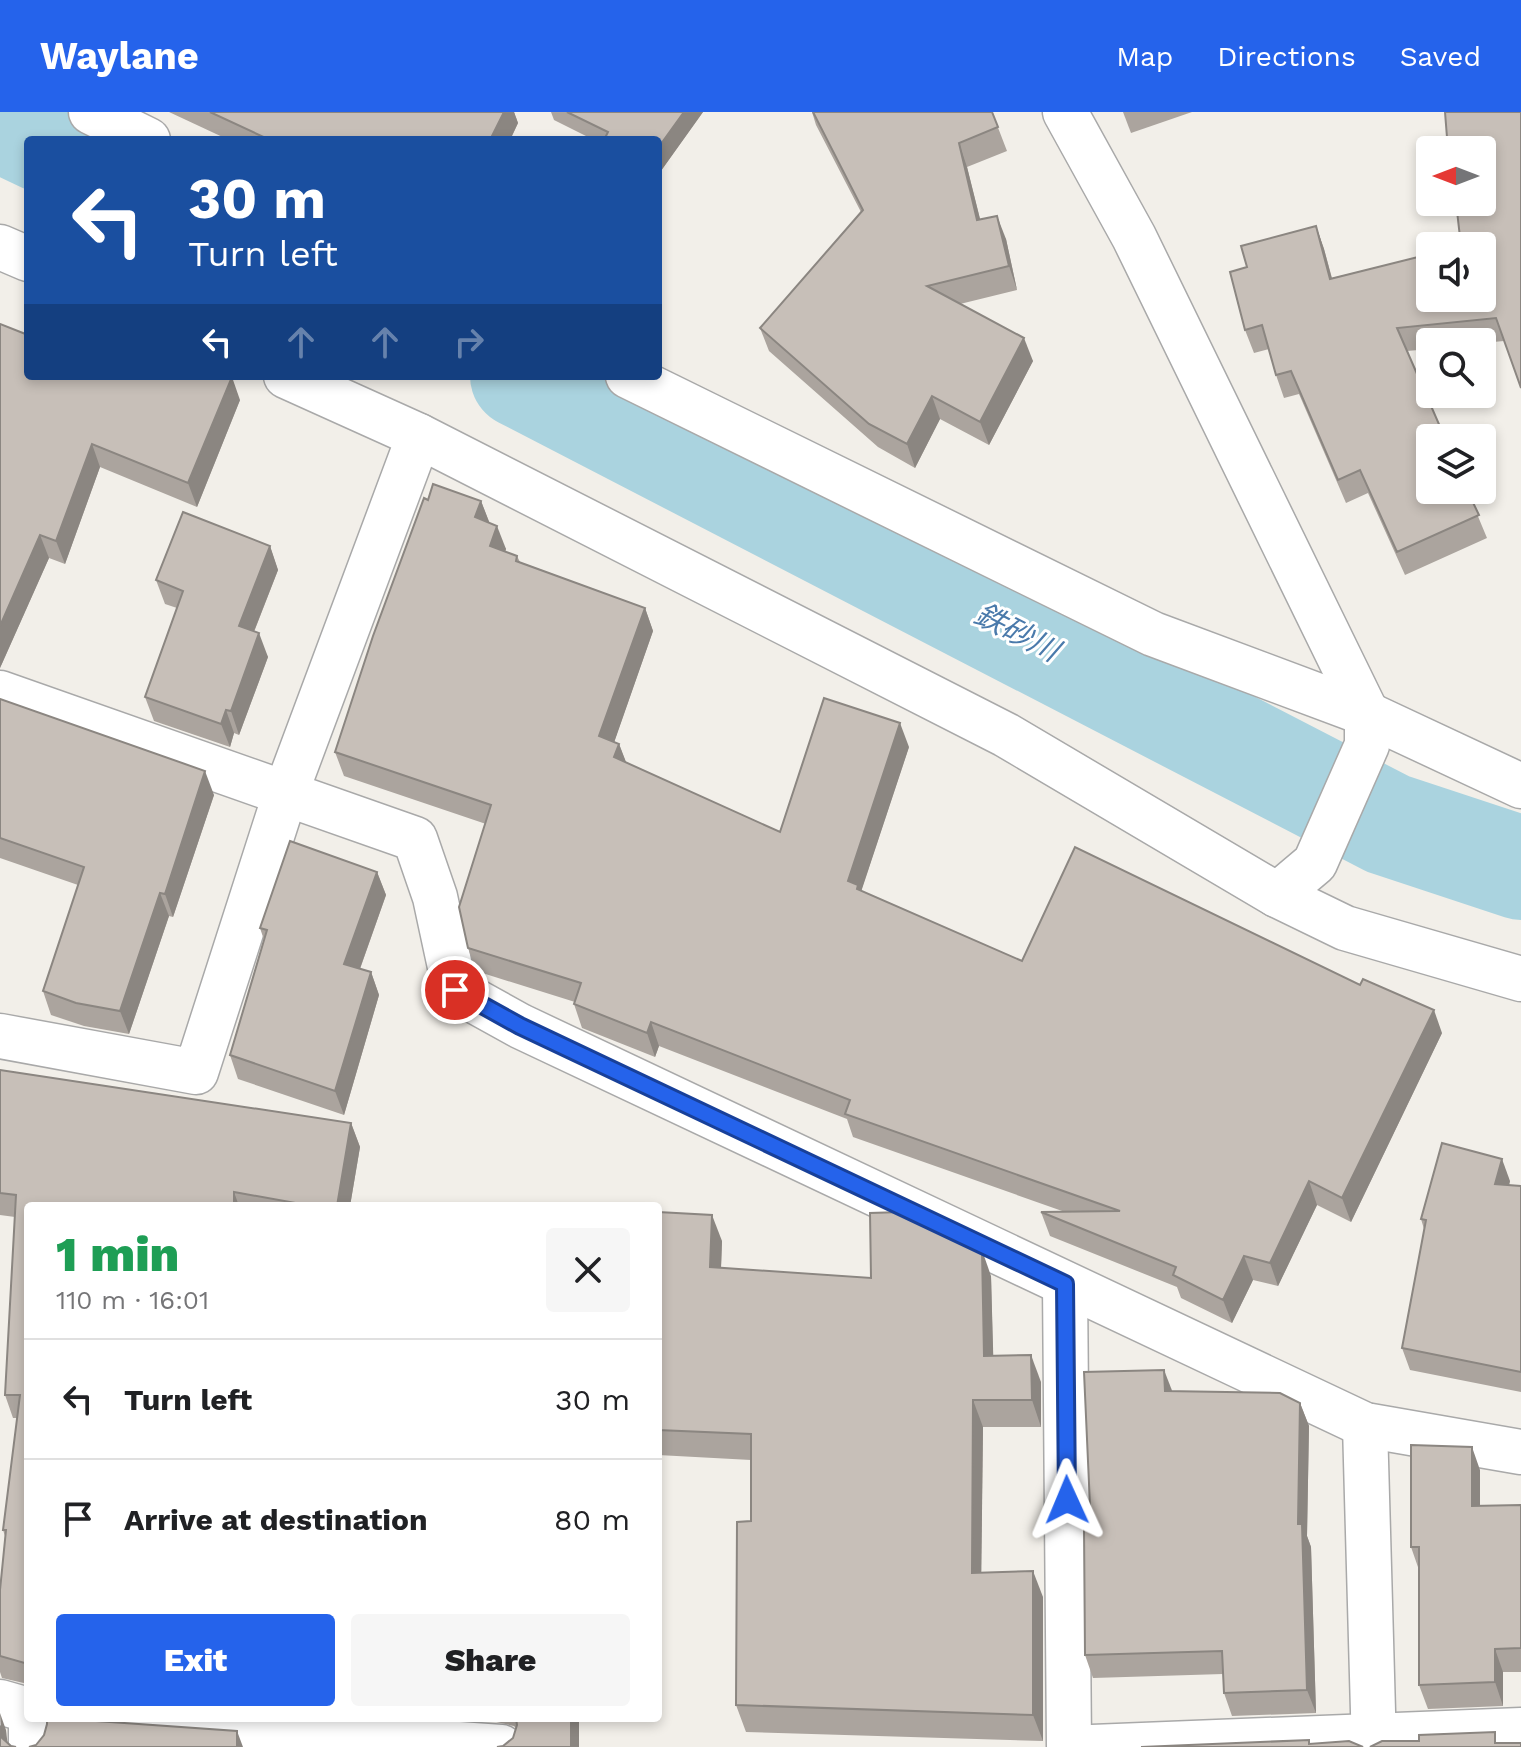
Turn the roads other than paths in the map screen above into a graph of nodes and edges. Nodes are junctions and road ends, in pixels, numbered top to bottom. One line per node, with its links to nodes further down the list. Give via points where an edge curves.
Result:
1 (91, 112): 3 (street)
2 (1065, 112): 10 (street, via 1134,237)
3 (140, 136)
4 (0, 247): 5 (street)
5 (24, 257)
6 (295, 380): 8 (street)
7 (636, 380): 10 (street, via 1153,634)
8 (419, 436): 12 (street); 13 (street, via 1006,735)
9 (0, 693): 12 (street)
10 (1367, 730): 11 (street); 13 (street, via 1315,863)
11 (1521, 786)
12 (285, 795): 15 (street, via 196,1072); 16 (street, via 415,839 435,897 455,990 520,1026)
13 (1277, 895): 14 (street, via 1345,928)
14 (1521, 979)
15 (0, 1036)
16 (1065, 1284): 17 (street); 28 (street)
17 (1365, 1425): 18 (street); 25 (street)
18 (1519, 1444)
19 (0, 1702): 20 (street)
20 (24, 1709)
21 (31, 1722): 26 (street)
22 (130, 1722): 24 (street)
23 (1521, 1730): 25 (street)
24 (300, 1740): 27 (street)
25 (1374, 1742): 29 (street)
26 (31, 1747)
27 (501, 1747)
28 (1069, 1747)
29 (1092, 1747)

